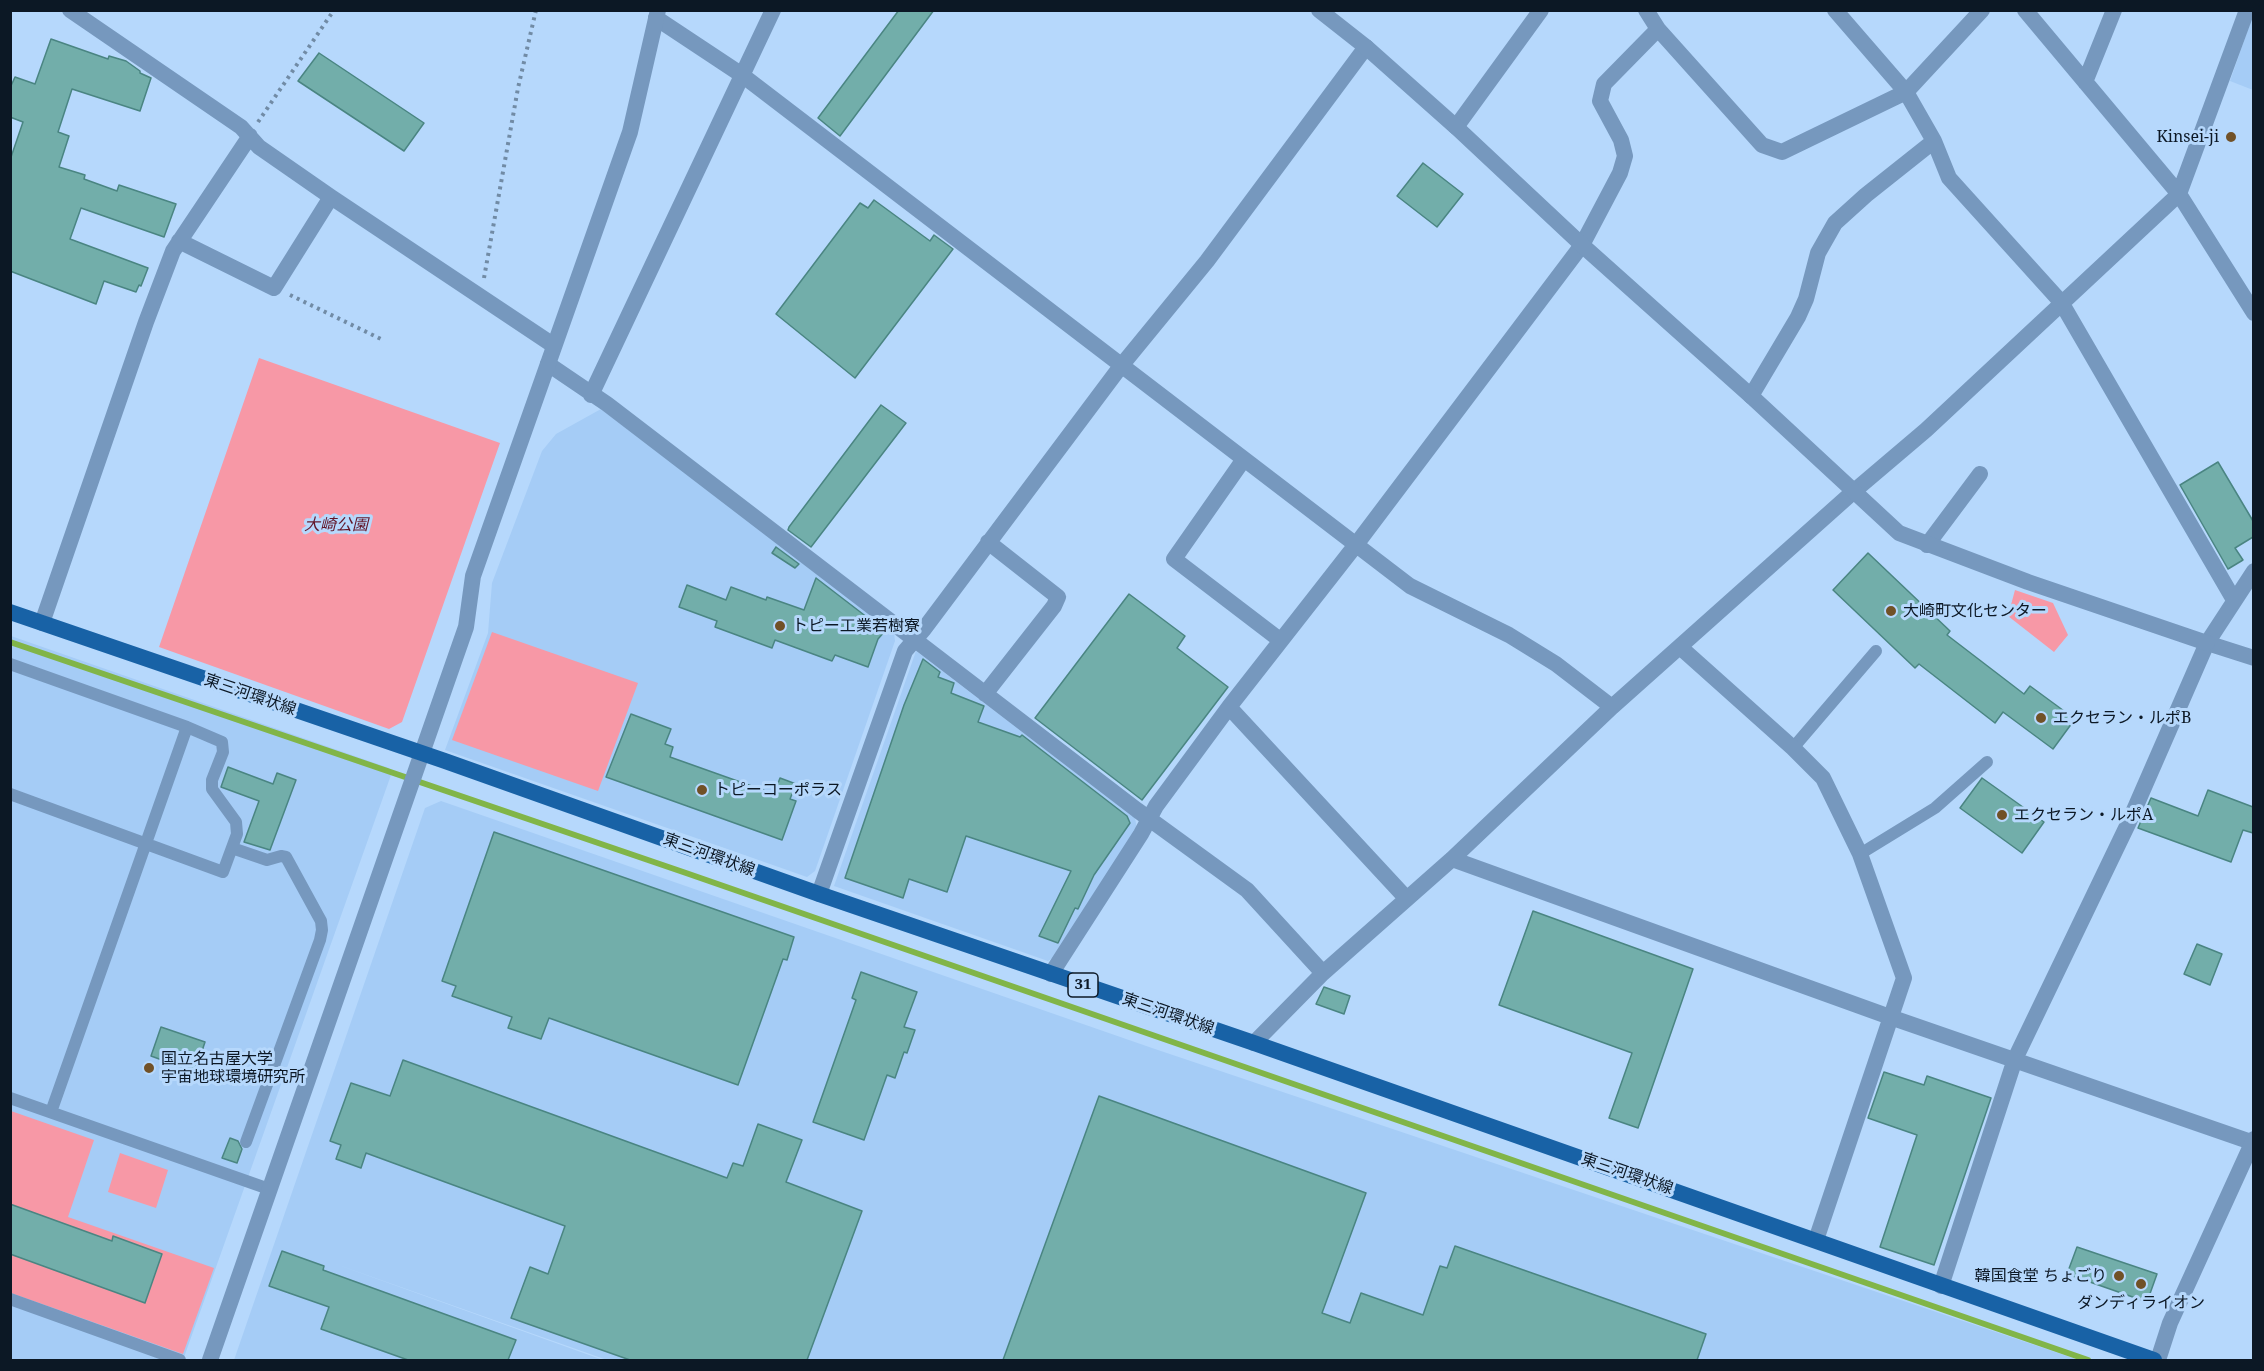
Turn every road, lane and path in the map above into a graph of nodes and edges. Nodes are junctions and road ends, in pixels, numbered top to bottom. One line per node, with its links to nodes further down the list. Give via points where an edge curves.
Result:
1 (70, 10): 20 (street)
2 (334, 10): 20 (path)
3 (536, 10): 27 (path)
4 (773, 10): 16 (street)
5 (1541, 10): 19 (street)
6 (1646, 10): 14 (street)
7 (1835, 10): 18 (street)
8 (1982, 10): 18 (street)
9 (2025, 10): 17 (street)
10 (2114, 10): 17 (street)
11 (2247, 10): 22 (street)
12 (1330, 13): 15 (street)
13 (657, 14): 16 (street); 31 (street, via 630,132)
14 (1658, 29): 18 (street, via 1762,145 1782,152); 25 (street, via 1605,84 1600,101 1625,156)
15 (1366, 47): 19 (street); 33 (street, via 1207,261)
16 (742, 75): 33 (street); 34 (street)
17 (2085, 82): 22 (street)
18 (1906, 92): 21 (street)
19 (1456, 127): 25 (street)
20 (250, 136): 23 (street, via 259,147); 24 (street)
21 (1934, 141): 28 (street, via 1949,178); 35 (street, via 1835,223 1818,253 1798,317)
22 (2179, 194): 28 (street); 29 (street)
23 (331, 197): 26 (street); 27 (street)
24 (178, 241): 26 (street); 45 (street)
25 (1582, 245): 35 (street); 41 (street)
26 (274, 288): 30 (path)
27 (481, 297): 31 (street)
28 (2061, 302): 38 (street, via 1926,430); 43 (street)
29 (2253, 313)
30 (381, 339)
31 (554, 345): 32 (street)
32 (548, 364): 34 (street); 58 (street, via 473,576 466,627)
33 (1121, 366): 36 (street); 39 (street)
34 (591, 395): 46 (street)
35 (1751, 396): 38 (street)
36 (1244, 459): 41 (street); 47 (street, via 1174,559)
37 (1980, 474): 40 (street)
38 (1853, 492): 40 (street, via 1899,533); 49 (street)
39 (988, 542): 46 (street); 53 (street, via 1058,597)
40 (1928, 545): 48 (street)
41 (1355, 546): 47 (street); 55 (street, via 1410,586 1509,635 1556,664)
42 (2253, 571): 43 (street)
43 (2234, 600): 48 (street)
44 (10, 612): 45 (main road, 東三河環状線 / 31)
45 (42, 623): 58 (main road, 東三河環状線 / 31)
46 (914, 640): 53 (street); 66 (street, via 905,651)
47 (1281, 640): 54 (street)
48 (2207, 643): 51 (street); 72 (street, via 2128,824)
49 (1680, 647): 55 (street); 57 (street)
50 (1876, 651): 57 (lane)
51 (2253, 658)
52 (10, 664): 56 (lane)
53 (985, 694): 61 (street)
54 (1228, 707): 61 (street); 67 (street)
55 (1612, 707): 65 (street)
56 (188, 727): 62 (lane); 63 (lane, via 224,746 212,789 236,822)
57 (1793, 748): 64 (street, via 1823,778)
58 (422, 753): 66 (main road, 東三河環状線 / 31); 77 (street)
59 (1987, 762): 64 (lane, via 1935,808)
60 (10, 794): 62 (lane)
61 (1149, 819): 68 (street, via 1247,890); 69 (street)
62 (146, 845): 63 (lane, via 223,872); 74 (lane)
63 (232, 848): 75 (lane, via 267,860 286,857 321,921 322,930)
64 (1860, 854): 70 (street, via 1904,978)
65 (1452, 859): 67 (street); 70 (street)
66 (819, 894): 69 (main road, 東三河環状線 / 31)
67 (1407, 899): 68 (street)
68 (1323, 973): 71 (street)
69 (1051, 974): 71 (main road, 東三河環状線 / 31)
70 (1890, 1017): 72 (street); 78 (street)
71 (1254, 1043): 78 (main road, 東三河環状線 / 31)
72 (2015, 1059): 76 (street); 79 (street)
73 (10, 1098): 74 (lane)
74 (51, 1112): 77 (lane)
75 (246, 1142)
76 (2253, 1142): 83 (street)
77 (269, 1189): 82 (street)
78 (1816, 1240): 79 (main road, 東三河環状線 / 31)
79 (1941, 1286): 83 (main road, 東三河環状線 / 31)
80 (10, 1299): 81 (lane)
81 (180, 1360)
82 (210, 1360)
83 (2156, 1360)

